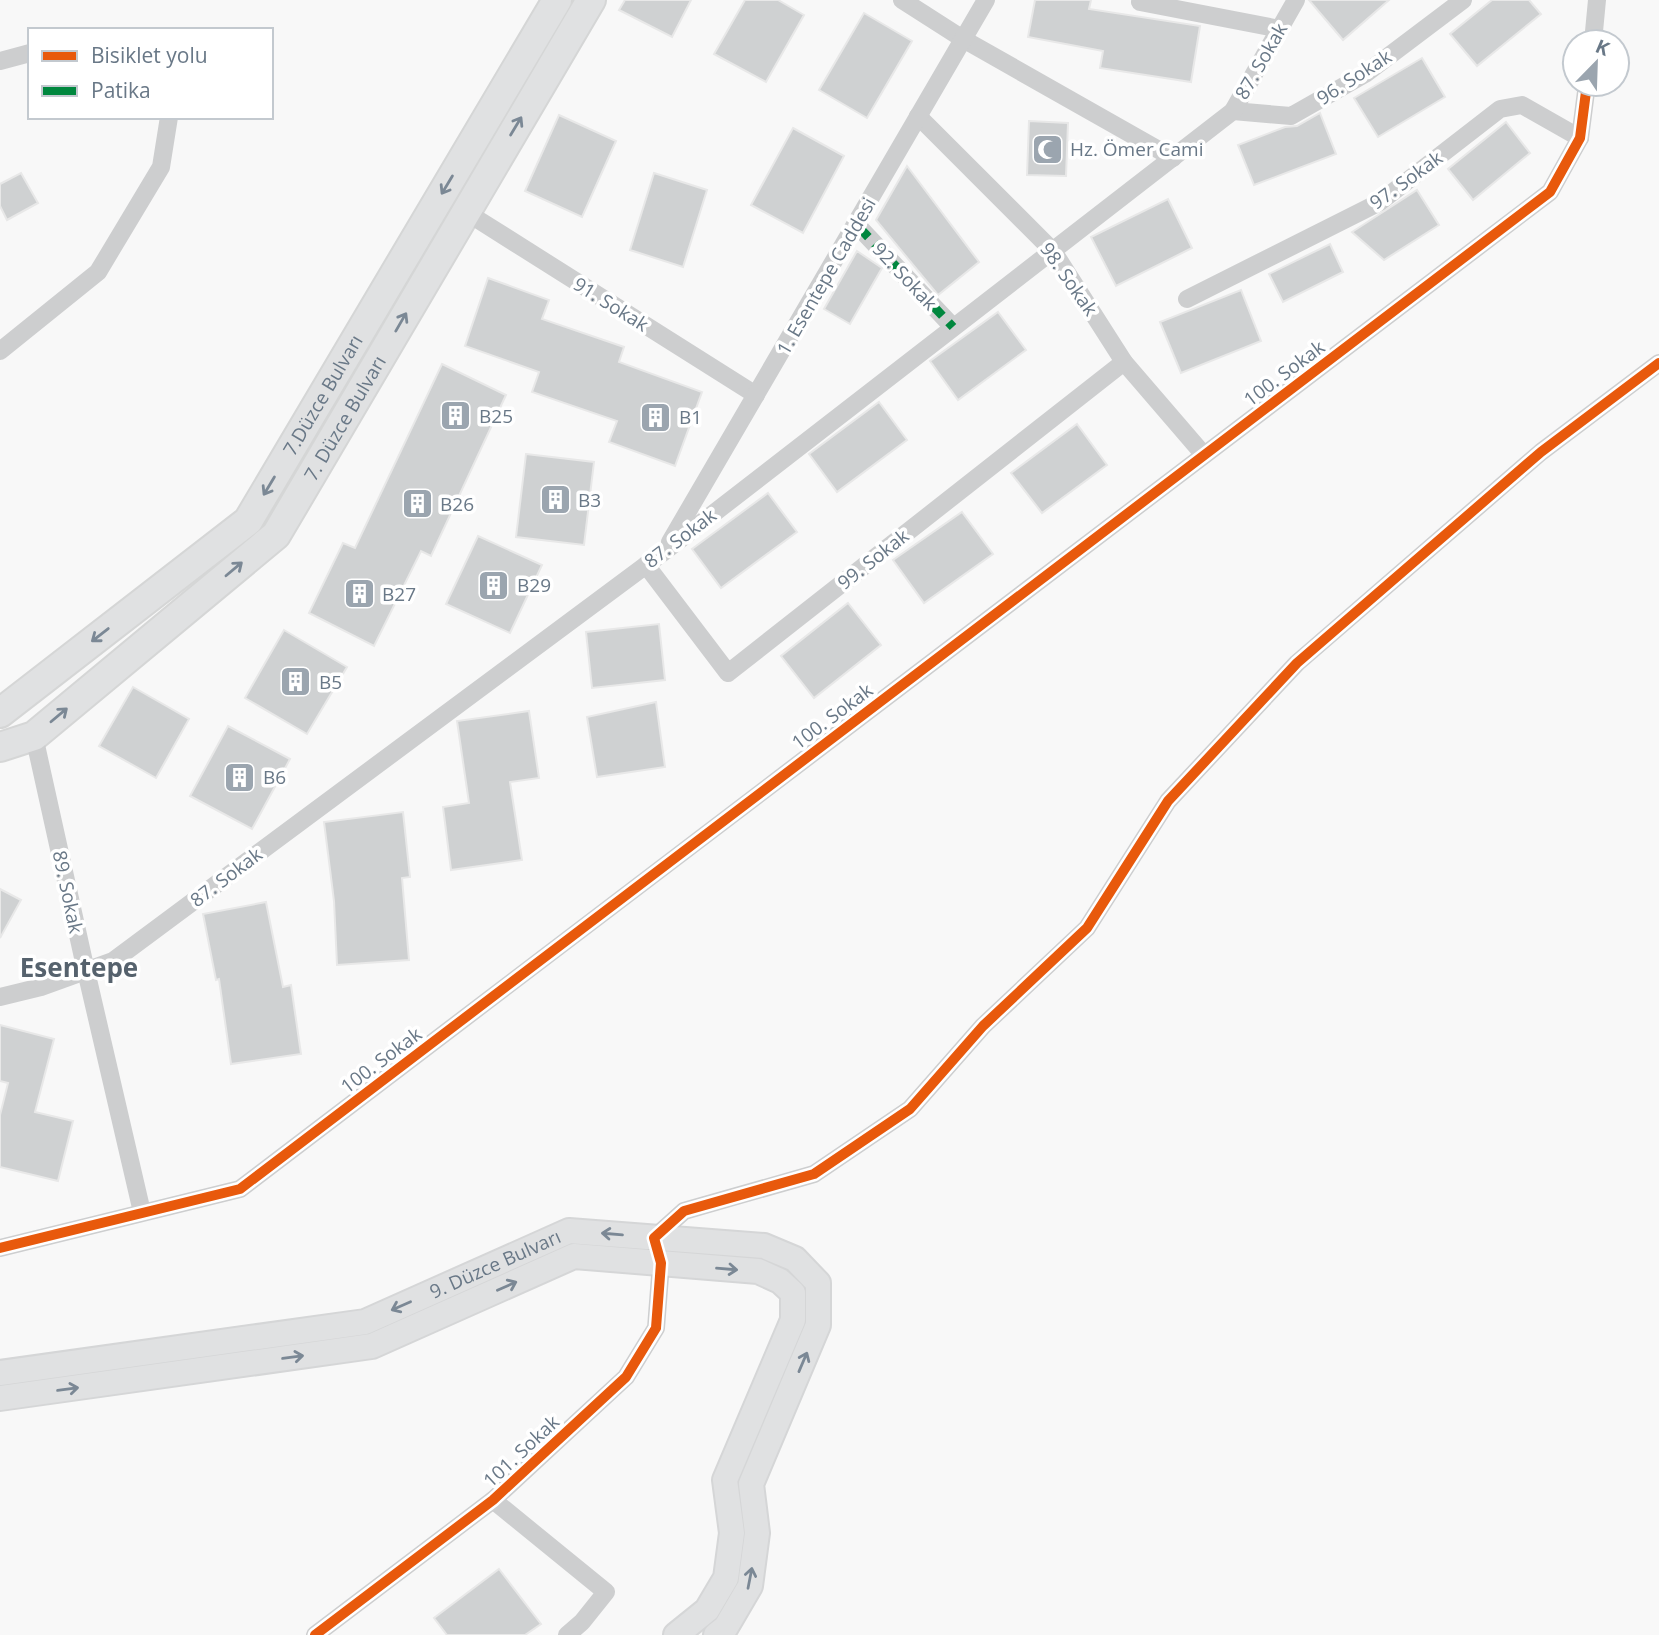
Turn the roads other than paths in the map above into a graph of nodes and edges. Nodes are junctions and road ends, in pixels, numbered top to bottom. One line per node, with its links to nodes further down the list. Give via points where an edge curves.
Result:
1 (557, 0): 32 (main road, 7.Düzce Bulvarı, one-way to 32, via 248,521)
2 (591, 0): 20 (main road, 7. Düzce Bulvarı, one-way to 2)
3 (902, 0): 11 (street)
4 (986, 0): 11 (street, 1. Esentepe Caddesi)
5 (1296, 0): 10 (street, 87. Sokak)
6 (1463, 0): 15 (street, 96. Sokak, via 1365,74 1291,116)
7 (1597, 0): 9 (street)
8 (1141, 1): 10 (street)
9 (1594, 28)
10 (1280, 29): 15 (street, 87. Sokak)
11 (963, 39): 16 (street, 1. Esentepe Caddesi); 19 (street)
12 (28, 54): 13 (street)
13 (0, 61)
14 (1585, 98): 18 (street, 100. Sokak)
15 (1233, 111): 19 (street, 87. Sokak)
16 (918, 117): 21 (street, 1. Esentepe Caddesi); 22 (street, 98. Sokak)
17 (169, 119): 25 (street, via 161,167 98,272)
18 (1580, 138): 23 (street, 97. Sokak, via 1522,105 1500,108 1380,202); 29 (street, 100. Sokak, via 1550,192)
19 (1173, 158): 22 (street, 87. Sokak)
20 (466, 212): 28 (street, 91. Sokak); 33 (main road, 7. Düzce Bulvarı, one-way to 20, via 276,535)
21 (856, 224): 24 (street, 92. Sokak); 28 (street, 1. Esentepe Caddesi)
22 (1053, 250): 24 (street, 87. Sokak); 26 (street, 98. Sokak)
23 (1187, 299)
24 (953, 327): 30 (street, 87. Sokak)
25 (0, 351)
26 (1124, 362): 29 (street, 98. Sokak); 31 (street, 99. Sokak, via 728,673)
27 (1659, 363): 38 (street, via 1541,452 1297,663 1168,801 1087,928 983,1026 910,1109 814,1174 684,1211)
28 (756, 395): 30 (street, 1. Esentepe Caddesi)
29 (1204, 455): 37 (street, 100. Sokak, via 240,1189)
30 (665, 551): 31 (street, 87. Sokak)
31 (646, 565): 35 (street, 87. Sokak, via 113,961)
32 (0, 713)
33 (34, 736): 34 (main road, 7. Düzce Bulvarı); 35 (street, 89. Sokak)
34 (0, 747)
35 (86, 971): 36 (street, 87. Sokak); 37 (street, 89. Sokak)
36 (0, 997)
37 (142, 1213): 39 (street, 100. Sokak)
38 (654, 1238): 40 (street, 101. Sokak); 41 (main road, 9. Düzce Bulvarı, one-way to 41, via 569,1231 365,1322); 47 (main road, 9. Düzce Bulvarı, one-way to 38, via 726,1627 750,1586 757,1533 751,1484 818,1325 818,1283 795,1259 764,1247)
39 (0, 1248)
40 (661, 1263): 42 (main road, 9. Düzce Bulvarı, one-way to 40, via 372,1346 574,1256); 43 (street, 101. Sokak, via 656,1328 626,1377); 46 (main road, 9. Düzce Bulvarı, one-way to 46, via 758,1271 780,1280 793,1293 793,1320 725,1480 732,1533 726,1578 707,1611)
41 (0, 1373)
42 (0, 1398)
43 (493, 1500): 44 (street, 101. Sokak); 45 (street, via 606,1592)
44 (316, 1635)
45 (567, 1635)
46 (676, 1635)
47 (716, 1635)

